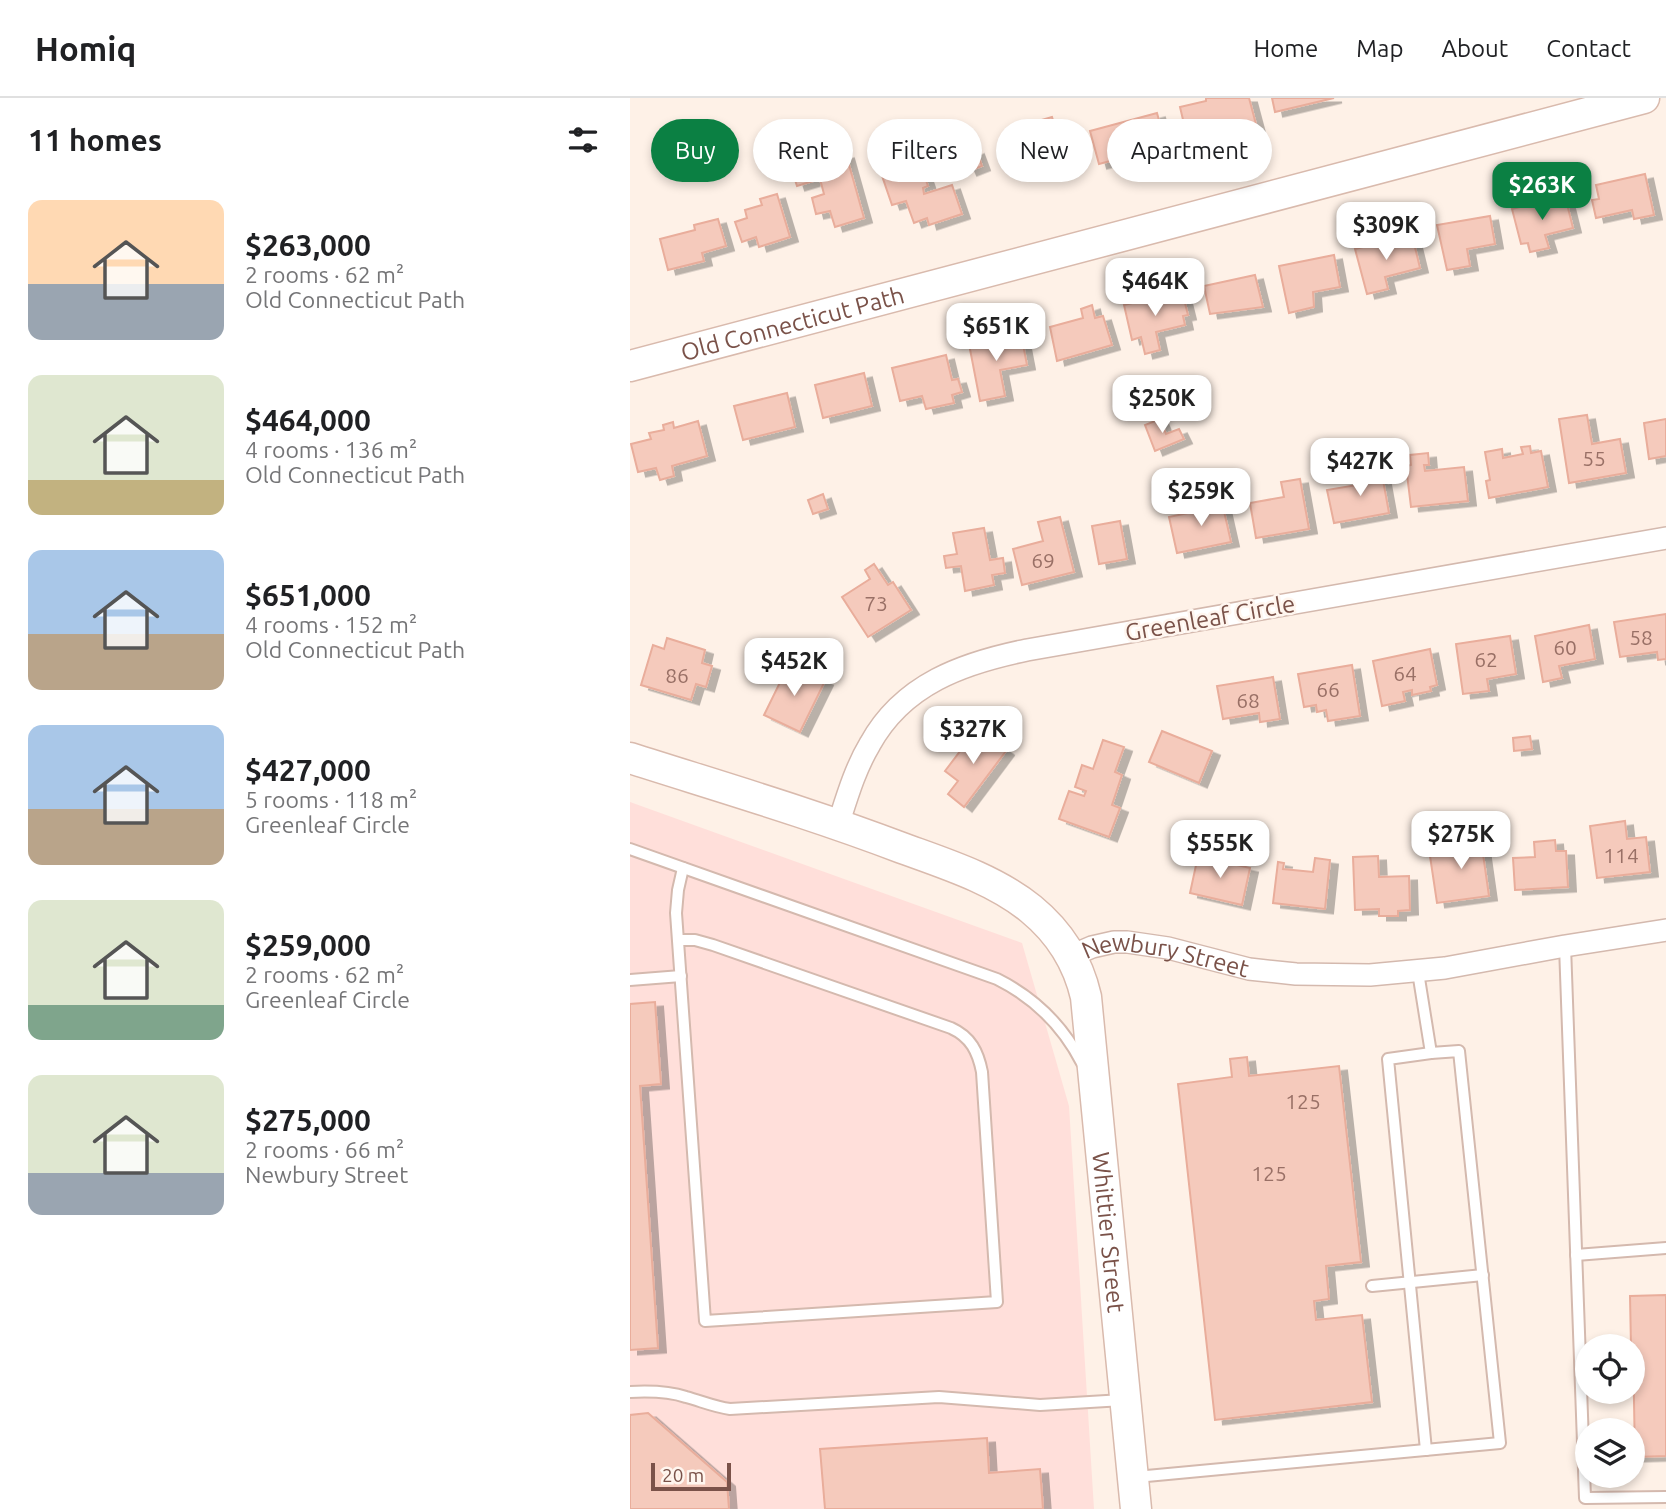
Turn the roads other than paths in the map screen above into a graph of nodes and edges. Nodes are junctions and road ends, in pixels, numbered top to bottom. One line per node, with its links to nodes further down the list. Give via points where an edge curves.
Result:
1 (1644, 98): 2 (street, Old Connecticut Path)
2 (630, 366)
3 (1666, 538): 5 (street, Greenleaf Circle, via 1027,650 963,667 934,679 887,718 862,759)
4 (630, 758): 5 (street, Newbury Street)
5 (838, 825): 11 (street, Newbury Street, via 1004,891 1042,919)
6 (630, 849): 7 (lane)
7 (683, 868): 9 (lane, via 677,902); 16 (lane, via 1012,986 1039,1006 1072,1045)
8 (1666, 930): 10 (street, Newbury Street)
9 (678, 940): 13 (lane); 13 (lane, via 713,945 951,1028 973,1045 982,1072 998,1302 705,1321)
10 (1565, 946): 12 (street, Newbury Street); 18 (lane)
11 (1071, 956): 12 (street, Newbury Street, via 1092,947 1127,942 1272,972); 16 (street, Whittier Street, via 1086,997)
12 (1419, 972): 15 (lane)
13 (681, 976): 14 (lane)
14 (630, 980)
15 (1431, 1053): 19 (lane, via 1459,1051); 20 (lane, via 1388,1059)
16 (1097, 1106): 23 (street, Whittier Street)
17 (1666, 1248): 18 (lane)
18 (1576, 1255): 26 (lane, via 1585,1498)
19 (1483, 1275): 20 (lane); 24 (lane, via 1500,1443)
20 (1410, 1283): 21 (lane); 24 (lane)
21 (1372, 1286)
22 (630, 1392): 23 (lane, via 666,1392 740,1409 939,1397 1040,1405)
23 (1126, 1400): 25 (street, Whittier Street)
24 (1426, 1450): 25 (lane)
25 (1133, 1478): 27 (street, Whittier Street)
26 (1666, 1497)
27 (1136, 1509)

